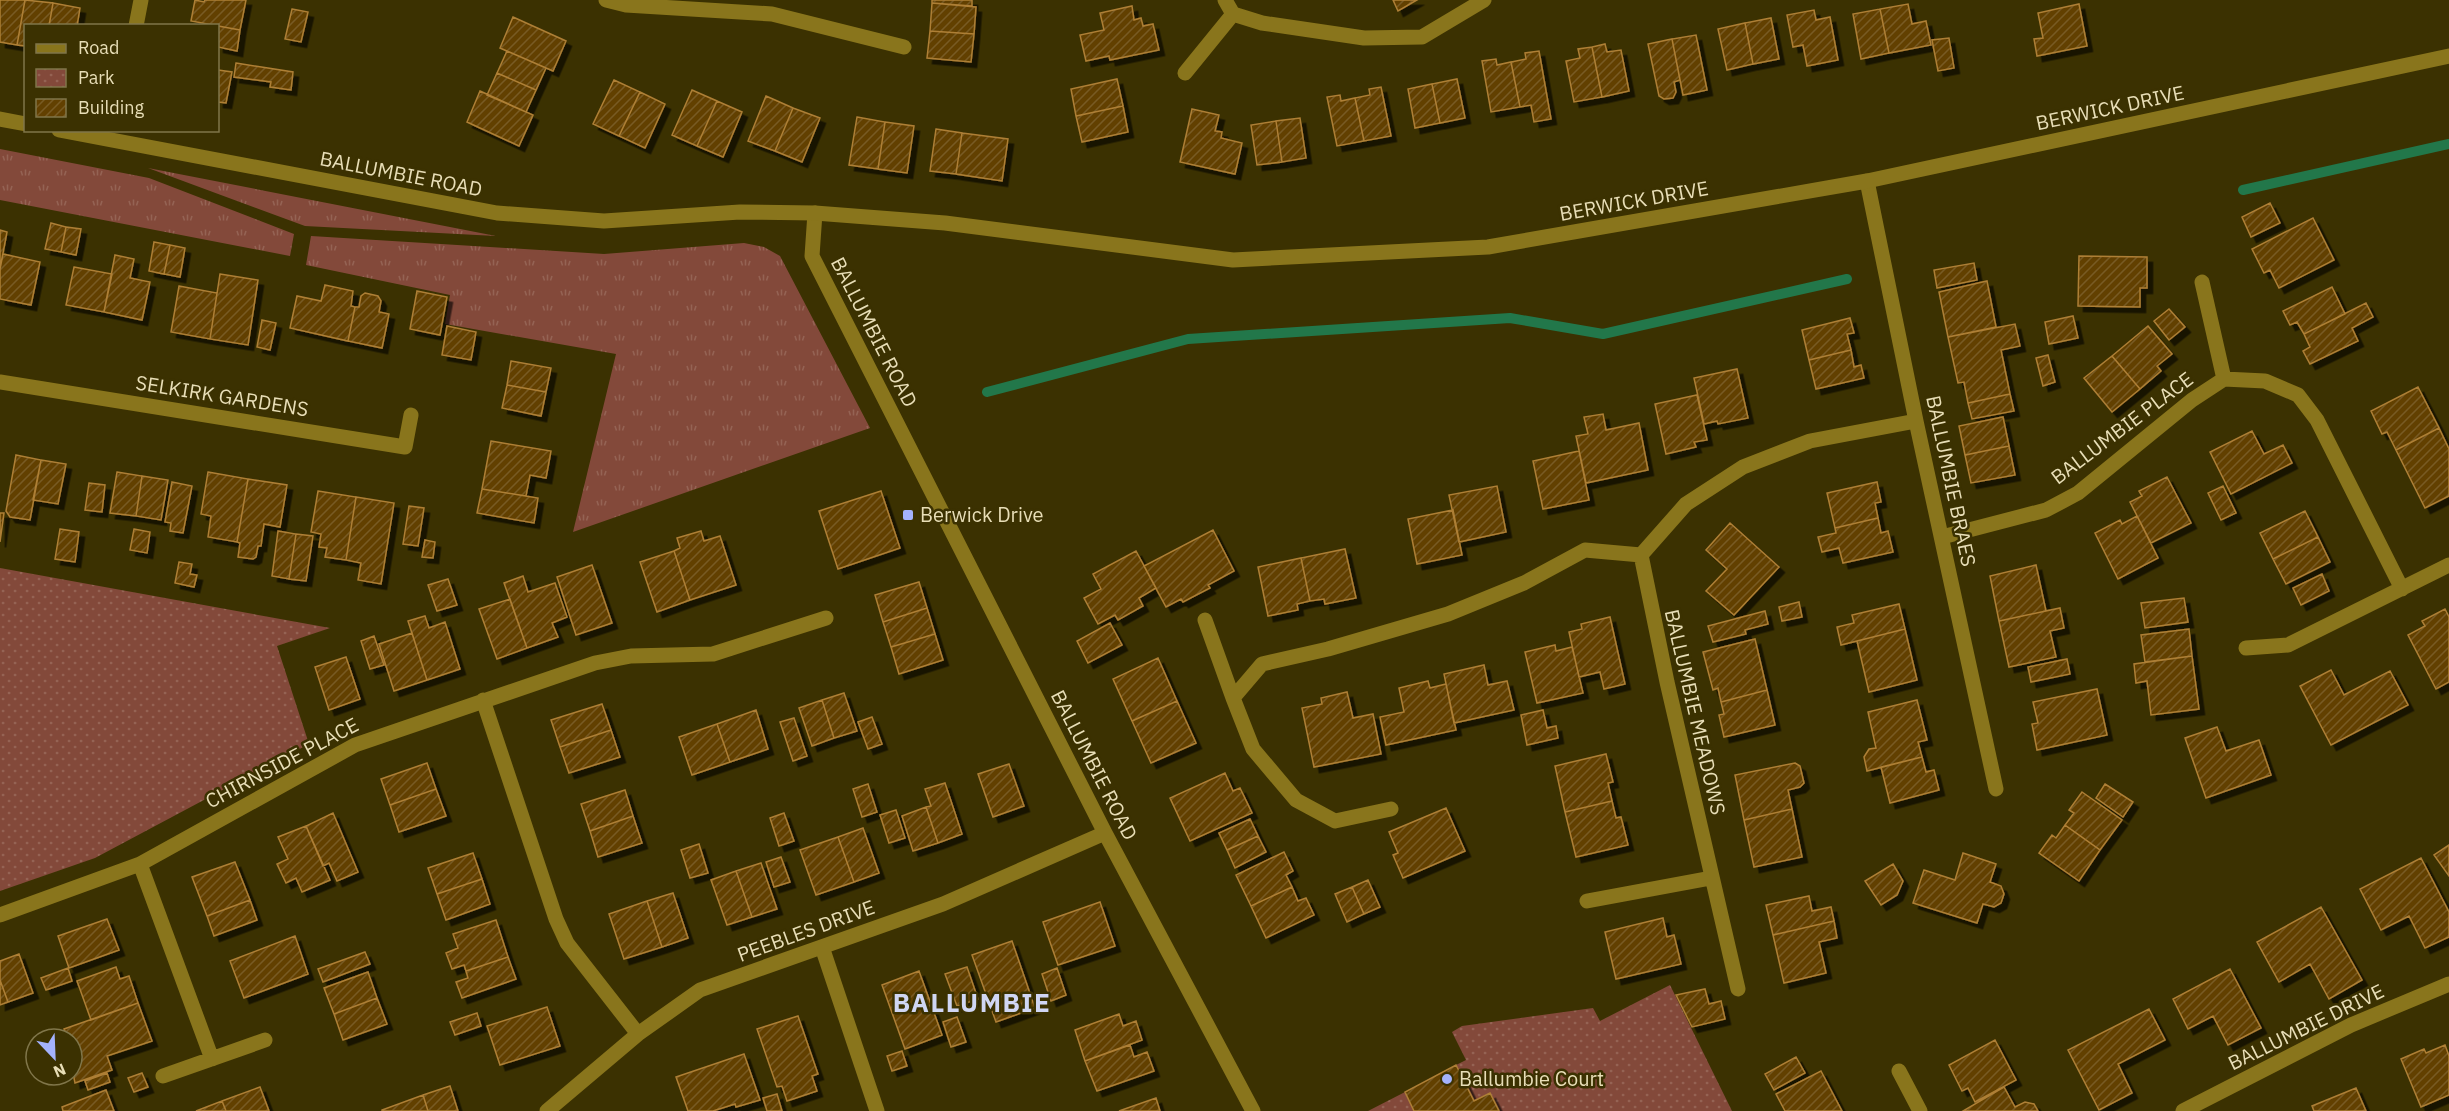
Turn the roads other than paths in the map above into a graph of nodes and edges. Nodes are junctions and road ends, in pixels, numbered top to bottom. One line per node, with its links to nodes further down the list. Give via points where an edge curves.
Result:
1 (141, 0): 6 (street)
2 (606, 0): 7 (street, via 626,5 772,14)
3 (1225, 0): 5 (street)
4 (1484, 0): 5 (street, via 1422,37 1364,38 1262,23)
5 (1233, 14): 9 (street)
6 (136, 24)
7 (904, 47)
8 (2449, 56): 14 (street, BERWICK DRIVE)
9 (1185, 73)
10 (0, 119): 11 (street)
11 (24, 124)
12 (78, 132): 13 (street, BALLUMBIE ROAD)
13 (115, 136): 15 (street, BALLUMBIE ROAD, via 497,213 604,221 740,212)
14 (1866, 181): 15 (street, BERWICK DRIVE, via 1488,247 1233,260 945,224); 20 (street, BALLUMBIE BRAES)
15 (815, 213): 32 (street, BALLUMBIE ROAD, via 812,256)
16 (2202, 282): 17 (street, BALLUMBIE PLACE)
17 (2224, 379): 21 (street, BALLUMBIE PLACE, via 2192,399 2078,493 2046,510); 24 (street, BALLUMBIE PLACE, via 2265,381 2298,395 2317,420)
18 (0, 382): 19 (street, SELKIRK GARDENS, via 405,447)
19 (411, 415)
20 (1916, 421): 21 (street, BALLUMBIE BRAES); 22 (street, via 1810,441 1743,467 1686,504)
21 (1942, 537): 30 (street, BALLUMBIE BRAES)
22 (1641, 555): 28 (street, via 1585,550 1524,583 1448,614 1263,664); 34 (street, BALLUMBIE MEADOWS)
23 (2449, 565): 24 (street)
24 (2402, 589): 27 (street, via 2288,645)
25 (826, 618): 29 (street, CHIRNSIDE PLACE, via 713,654 632,656 595,663)
26 (1205, 620): 28 (street)
27 (2246, 648)
28 (1233, 698): 31 (street, via 1253,749 1296,800 1335,820)
29 (483, 700): 33 (street, CHIRNSIDE PLACE, via 355,745); 40 (street, via 567,943)
30 (1996, 789)
31 (1391, 809)
32 (1105, 833): 37 (street, PEEBLES DRIVE, via 943,904); 47 (street, BALLUMBIE ROAD)
33 (140, 864): 36 (street, CHIRNSIDE PLACE); 42 (street)
34 (1711, 878): 35 (street); 39 (street, BALLUMBIE MEADOWS)
35 (1587, 901)
36 (0, 915)
37 (822, 947): 40 (street, PEEBLES DRIVE, via 700,990); 46 (street)
38 (2449, 984): 49 (street, BALLUMBIE DRIVE, via 2351,1025)
39 (1738, 989)
40 (638, 1034): 45 (street, PEEBLES DRIVE)
41 (265, 1040): 42 (street)
42 (212, 1059): 44 (street)
43 (1899, 1071): 48 (street)
44 (163, 1076)
45 (547, 1111)
46 (877, 1111)
47 (1252, 1111)
48 (1920, 1111)
49 (2183, 1111)

